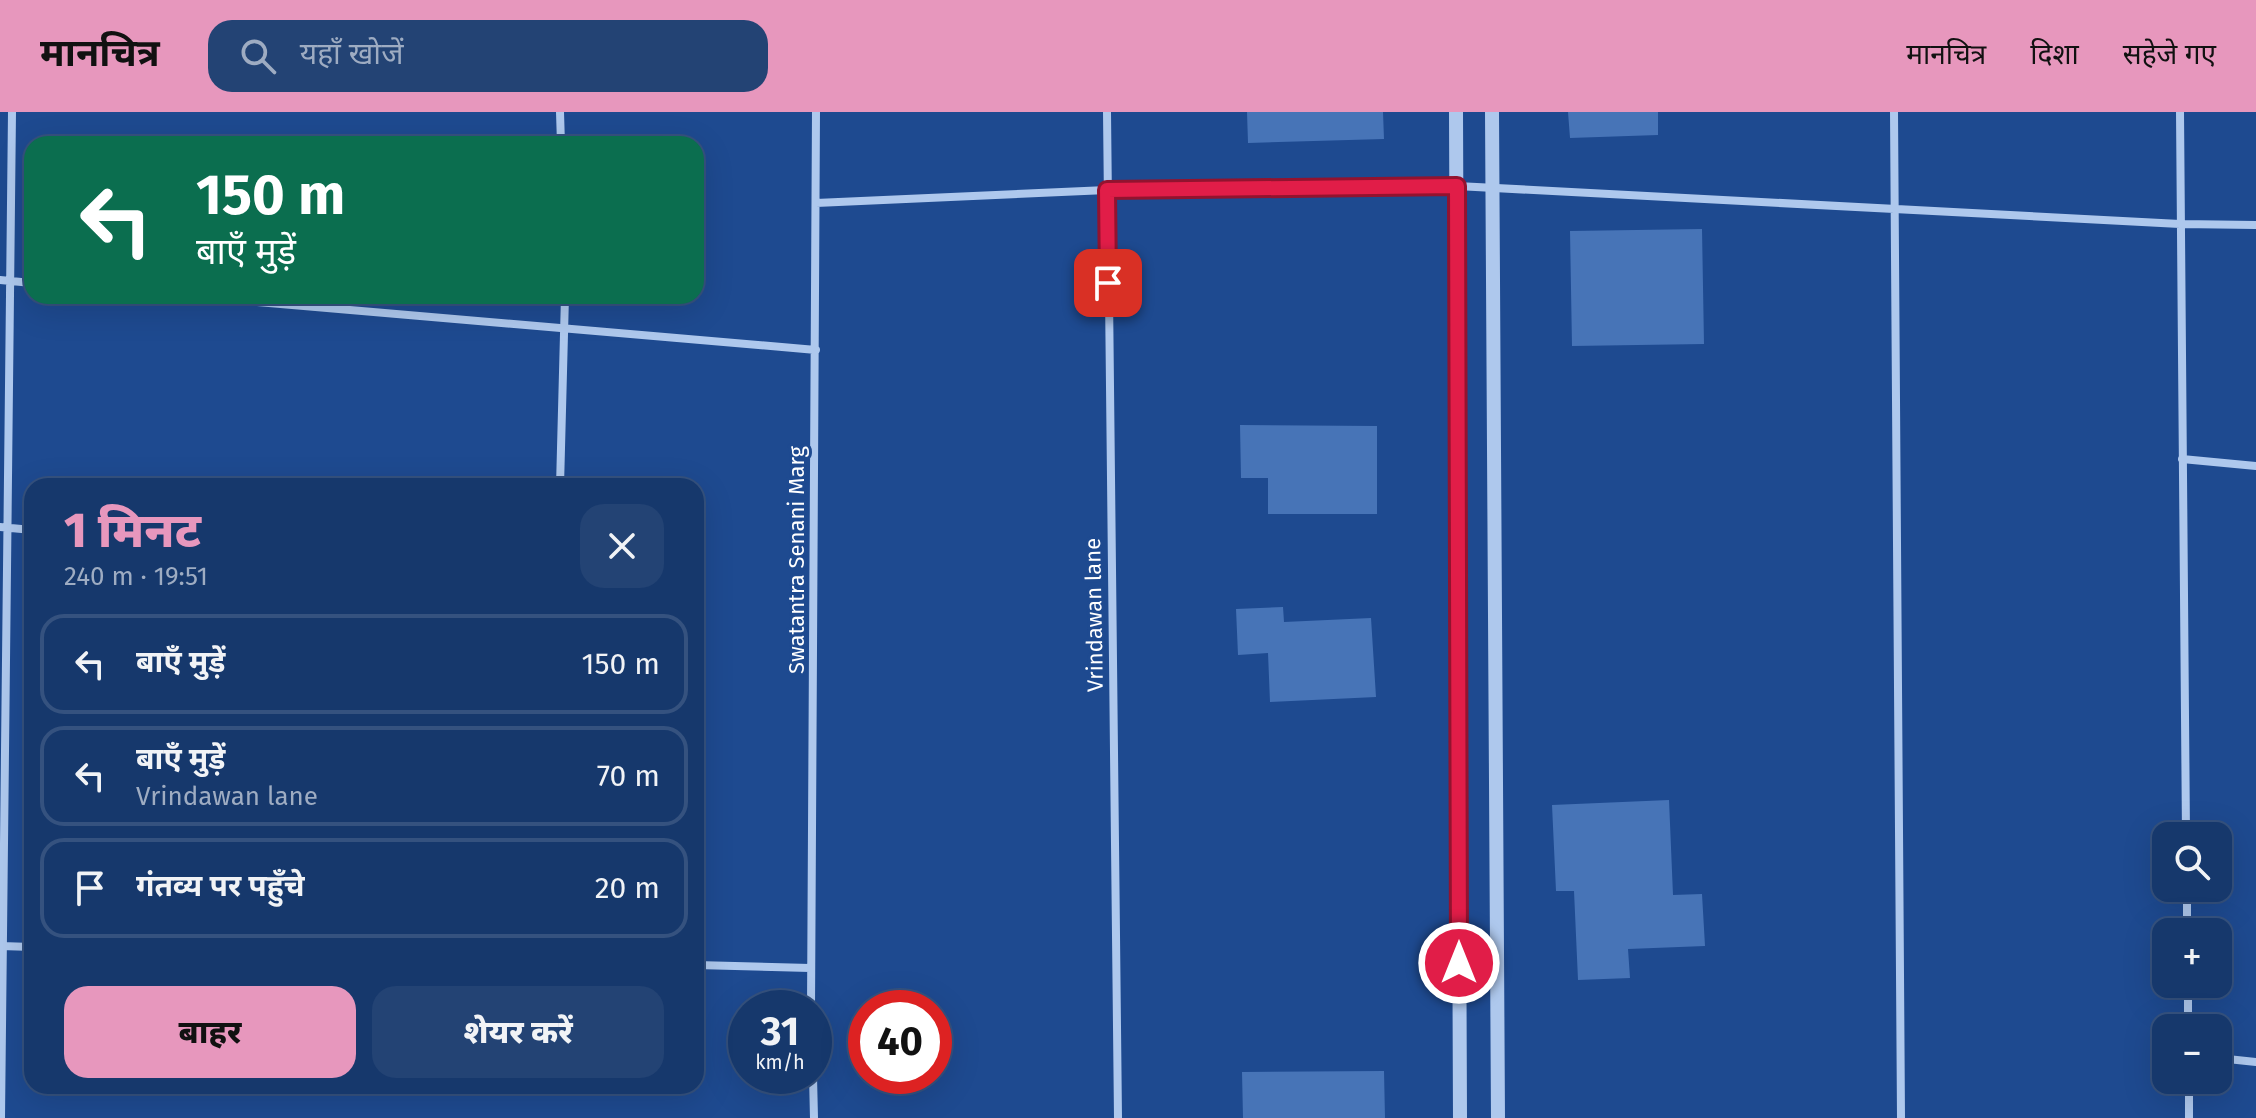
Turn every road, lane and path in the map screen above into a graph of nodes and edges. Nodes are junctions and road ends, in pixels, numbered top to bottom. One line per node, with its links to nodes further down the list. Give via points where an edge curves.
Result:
1 (12, 112): 17 (street)
2 (560, 112): 9 (street)
3 (816, 112): 13 (street, Swatantra Senani Marg)
4 (1107, 112): 12 (street, Vrindawan lane)
5 (1456, 112): 10 (street)
6 (1492, 112): 11 (street)
7 (1894, 112): 14 (street)
8 (2180, 112): 15 (street)
9 (561, 136)
10 (1457, 186): 11 (street); 12 (street); 40 (street)
11 (1494, 187): 14 (street); 41 (street)
12 (1107, 190): 13 (street); 39 (street, Vrindawan lane)
13 (816, 203): 21 (street, Swatantra Senani Marg)
14 (1896, 207): 15 (street); 42 (street)
15 (2180, 224): 16 (street); 22 (street)
16 (2256, 225)
17 (5, 280): 25 (street)
18 (279, 304): 20 (street)
19 (565, 304): 20 (street)
20 (565, 329): 21 (street); 24 (street)
21 (816, 350): 31 (street, Swatantra Senani Marg)
22 (2182, 459): 23 (street); 27 (street)
23 (2256, 466)
24 (560, 478)
25 (4, 528): 26 (street); 28 (street)
26 (24, 529)
27 (2186, 822)
28 (1, 946): 29 (street); 37 (street)
29 (24, 947)
30 (704, 965): 31 (street)
31 (810, 968): 32 (street, Swatantra Senani Marg)
32 (811, 990)
33 (2232, 1059): 34 (street)
34 (2256, 1062)
35 (813, 1094): 38 (street)
36 (2189, 1094): 43 (street)
37 (1, 1118)
38 (814, 1118)
39 (1118, 1118)
40 (1460, 1118)
41 (1498, 1118)
42 (1901, 1118)
43 (2189, 1118)

